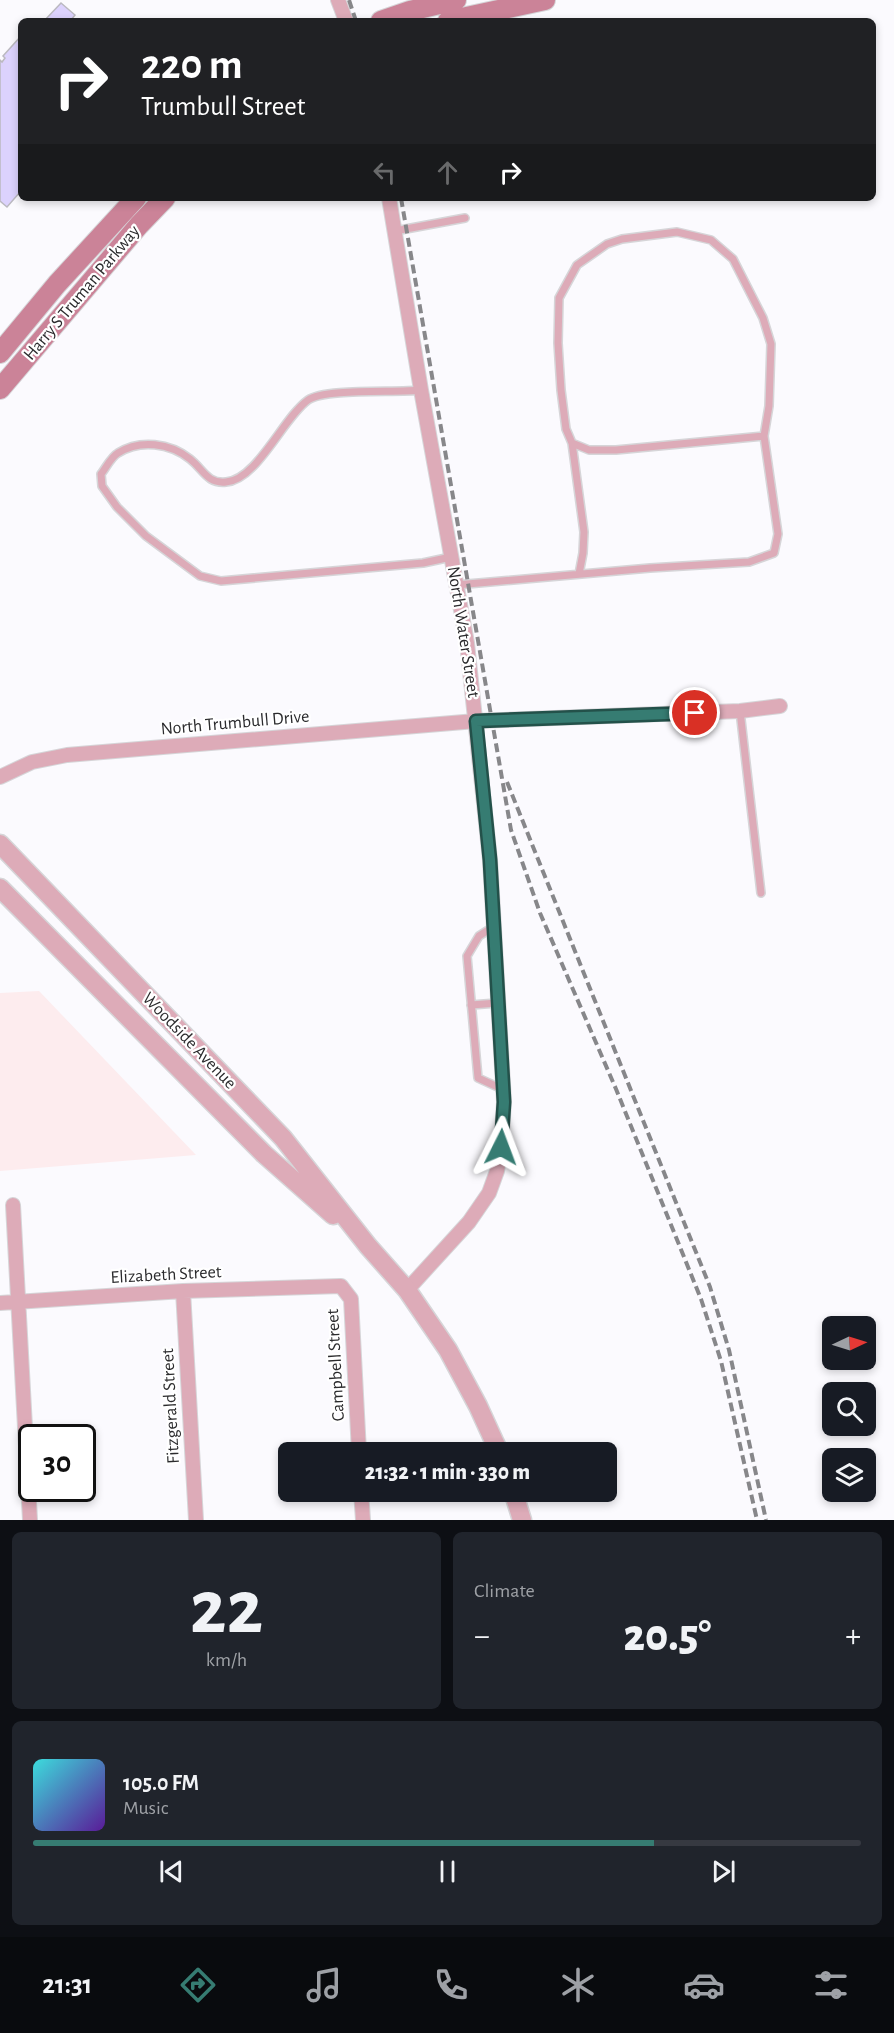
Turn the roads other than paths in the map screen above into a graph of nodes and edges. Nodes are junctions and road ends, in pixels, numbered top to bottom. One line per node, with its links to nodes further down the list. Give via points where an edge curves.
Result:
1 (338, 0): 4 (street)
2 (456, 0): 5 (main road)
3 (545, 0): 6 (main road)
4 (345, 18)
5 (390, 18)
6 (462, 18)
7 (133, 201): 12 (main road, Harry S Truman Parkway)
8 (162, 201): 13 (main road, Harry S Truman Parkway)
9 (390, 201): 11 (street, North Water Street)
10 (465, 218): 11 (lane)
11 (395, 231): 14 (street, North Water Street)
12 (0, 353)
13 (0, 389)
14 (421, 390): 17 (street, North Water Street); 17 (lane, via 344,392 310,399 260,459 234,481 224,483 207,478 192,460 176,450 137,445 117,454 101,474 102,486 146,536 200,576 221,581 423,563)
15 (764, 436): 16 (lane, via 616,450 589,450); 16 (lane, via 771,344 763,318 733,259 711,240 677,232 607,244 577,265 560,298 561,390 566,429); 18 (lane, via 778,534 774,553 749,562)
16 (572, 443): 18 (lane, via 585,532)
17 (451, 557): 19 (street, North Water Street)
18 (579, 574): 19 (lane)
19 (456, 585): 22 (street, North Water Street)
20 (780, 706): 21 (street, North Trumbull Drive)
21 (740, 711): 22 (street, North Trumbull Drive); 26 (lane)
22 (476, 721): 23 (street, North Trumbull Drive, via 67,754 32,762); 27 (street, North Water Street)
23 (0, 777)
24 (0, 844): 32 (street, Woodside Avenue, via 283,1138)
25 (0, 888): 32 (street, Woodside Avenue, via 264,1154)
26 (761, 893)
27 (493, 927): 28 (street, North Water Street); 29 (lane, via 479,936 467,956)
28 (497, 1003): 29 (lane); 30 (street, North Water Street)
29 (471, 1005): 30 (lane, via 478,1078)
30 (503, 1090): 34 (street, North Water Street, via 501,1147 489,1193 469,1222)
31 (13, 1205): 36 (street)
32 (368, 1246): 34 (street, Woodside Avenue)
33 (334, 1285): 35 (street, Elizabeth Street); 38 (street, Campbell Street, via 341,1286 351,1299)
34 (407, 1290): 39 (street, Woodside Avenue, via 448,1350)
35 (183, 1291): 36 (street, Elizabeth Street); 43 (street, Fitzgerald Street)
36 (18, 1302): 37 (street, Elizabeth Street); 42 (street)
37 (0, 1303)
38 (358, 1442)
39 (494, 1442)
40 (362, 1502): 44 (street)
41 (516, 1502): 45 (street)
42 (30, 1520)
43 (196, 1520)
44 (363, 1520)
45 (522, 1520)

